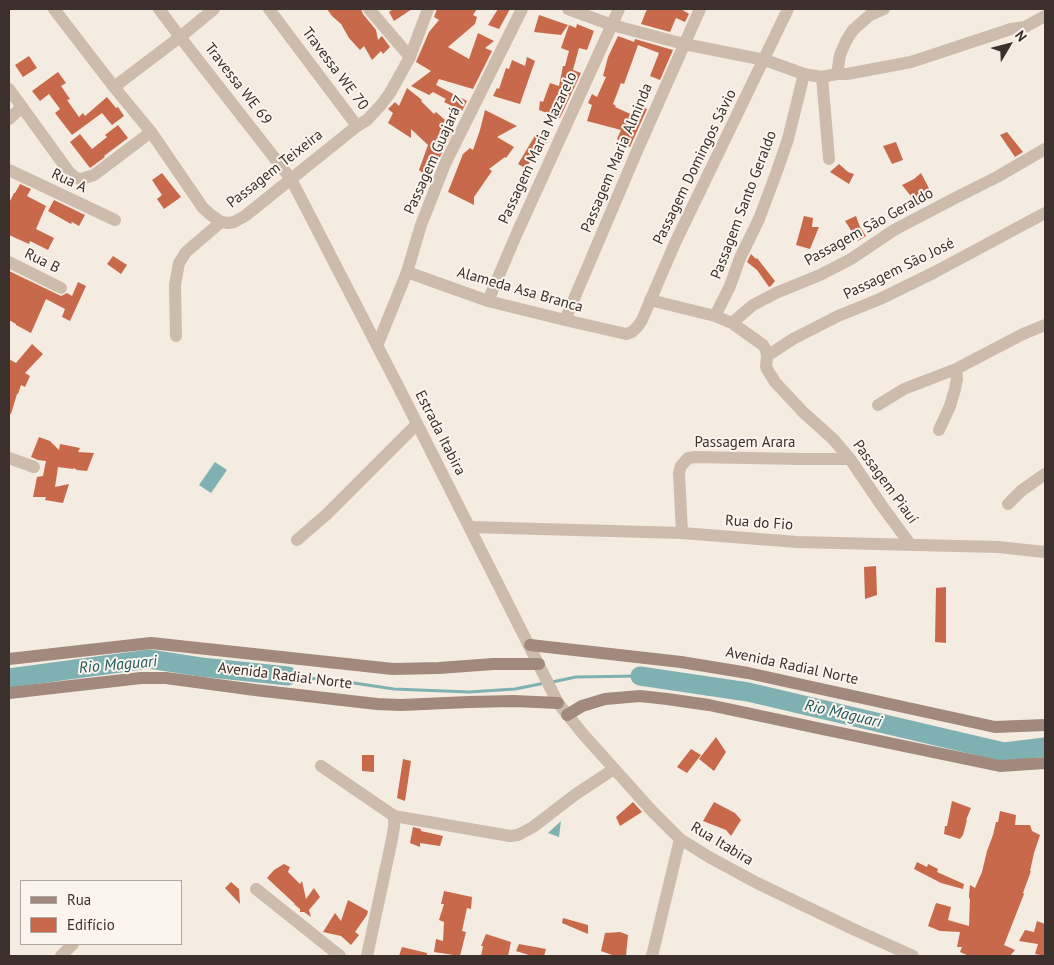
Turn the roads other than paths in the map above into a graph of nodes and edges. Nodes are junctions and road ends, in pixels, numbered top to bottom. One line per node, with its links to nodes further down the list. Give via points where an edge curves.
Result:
1 (54, 9): 22 (street)
2 (159, 9): 15 (street, Travessa WE 69)
3 (214, 9): 15 (street)
4 (269, 9): 26 (street, Travessa WE 70)
5 (370, 9): 17 (street)
6 (428, 9): 17 (street, Passagem Teixeira)
7 (522, 9): 36 (street, Passagem Guajará 7, via 446,164)
8 (568, 9): 14 (street)
9 (619, 9): 14 (street, Passagem Maria Mazarelo)
10 (700, 9): 16 (street, Passagem Maria Alminda)
11 (788, 9): 18 (street, Passagem Domingos Sávio)
12 (884, 9): 20 (street, via 870,15 853,30 840,55)
13 (1045, 16): 20 (street, via 1025,26 911,62)
14 (612, 25): 16 (street); 39 (street, Passagem Maria Mazarelo)
15 (180, 37): 22 (street); 31 (street, Travessa WE 69)
16 (684, 44): 18 (street); 41 (street, Passagem Maria Alminda)
17 (410, 57): 26 (street, Passagem Teixeira, via 381,106)
18 (764, 60): 19 (street); 38 (street, Passagem Domingos Sávio)
19 (804, 74): 21 (street); 40 (street, Passagem Santo Geraldo, via 777,171)
20 (837, 74): 21 (street)
21 (822, 77): 29 (street)
22 (114, 87): 27 (street)
23 (9, 89): 24 (street)
24 (22, 107): 25 (street); 27 (street, via 76,178 94,175)
25 (9, 119)
26 (357, 126): 31 (street, Passagem Teixeira)
27 (151, 132): 34 (street, via 204,208)
28 (1045, 149): 42 (street, Passagem São Geraldo, via 894,230 851,259 753,305)
29 (829, 159)
30 (9, 170): 33 (street, Rua A)
31 (291, 179): 34 (street, Passagem Teixeira, via 245,216 234,222); 46 (street, Estrada Itabira)
32 (1045, 213): 47 (street, Passagem São José, via 927,276 793,339)
33 (115, 220)
34 (221, 222): 45 (street, Passagem Teixeira, via 186,252 179,263 175,285)
35 (9, 262): 37 (street, Rua B)
36 (407, 272): 39 (street, Alameda Asa Branca); 46 (street, Passagem Guajará 7)
37 (62, 288)
38 (650, 300): 40 (street); 44 (street, Passagem Domingos Sávio, via 638,326)
39 (488, 301): 41 (street, Alameda Asa Branca)
40 (715, 316): 42 (street)
41 (565, 320): 44 (street, Alameda Asa Branca)
42 (732, 323): 47 (street, via 763,345)
43 (1045, 326): 48 (street)
44 (626, 334)
45 (176, 336)
46 (377, 346): 50 (street, Estrada Itabira)
47 (767, 356): 53 (street, Passagem Piauí, via 766,369 775,382)
48 (956, 369): 49 (street, via 904,389); 51 (street, via 955,389)
49 (878, 405)
50 (417, 424): 57 (street, Estrada Itabira); 59 (street)
51 (939, 430)
52 (9, 458): 54 (street)
53 (850, 459): 58 (street, Passagem Arara, via 688,458 679,473); 60 (street, Passagem Piauí)
54 (34, 467)
55 (1045, 474): 56 (street)
56 (1008, 504)
57 (470, 527): 58 (street, Rua do Fio); 62 (street, Estrada Itabira)
58 (682, 534): 60 (street, Rua do Fio, via 797,542)
59 (297, 540)
60 (910, 544): 61 (street, Rua do Fio)
61 (1045, 552)
62 (530, 645): 64 (street, Estrada Itabira); 68 (main road, Avenida Radial Norte, via 748,673 996,727)
63 (9, 659): 64 (main road, Avenida Radial Norte, via 151,643 393,669)
64 (539, 664): 66 (street, Estrada Itabira)
65 (9, 693): 66 (main road, Avenida Radial Norte, via 158,678 377,704)
66 (558, 703): 67 (street, Rua Itabira)
67 (568, 715): 69 (main road, via 582,706 606,699 640,696 709,705 1000,766); 71 (street, Rua Itabira)
68 (1045, 725)
69 (1045, 763)
70 (321, 766): 72 (street)
71 (614, 769): 72 (street, via 533,828 518,835); 73 (street, Rua Itabira)
72 (394, 816): 78 (street, via 392,840)
73 (680, 839): 79 (street); 80 (street, Rua Itabira, via 757,883)
74 (256, 889): 77 (street)
75 (72, 945): 76 (street)
76 (61, 956)
77 (340, 956)
78 (367, 956)
79 (652, 956)
80 (912, 956)

